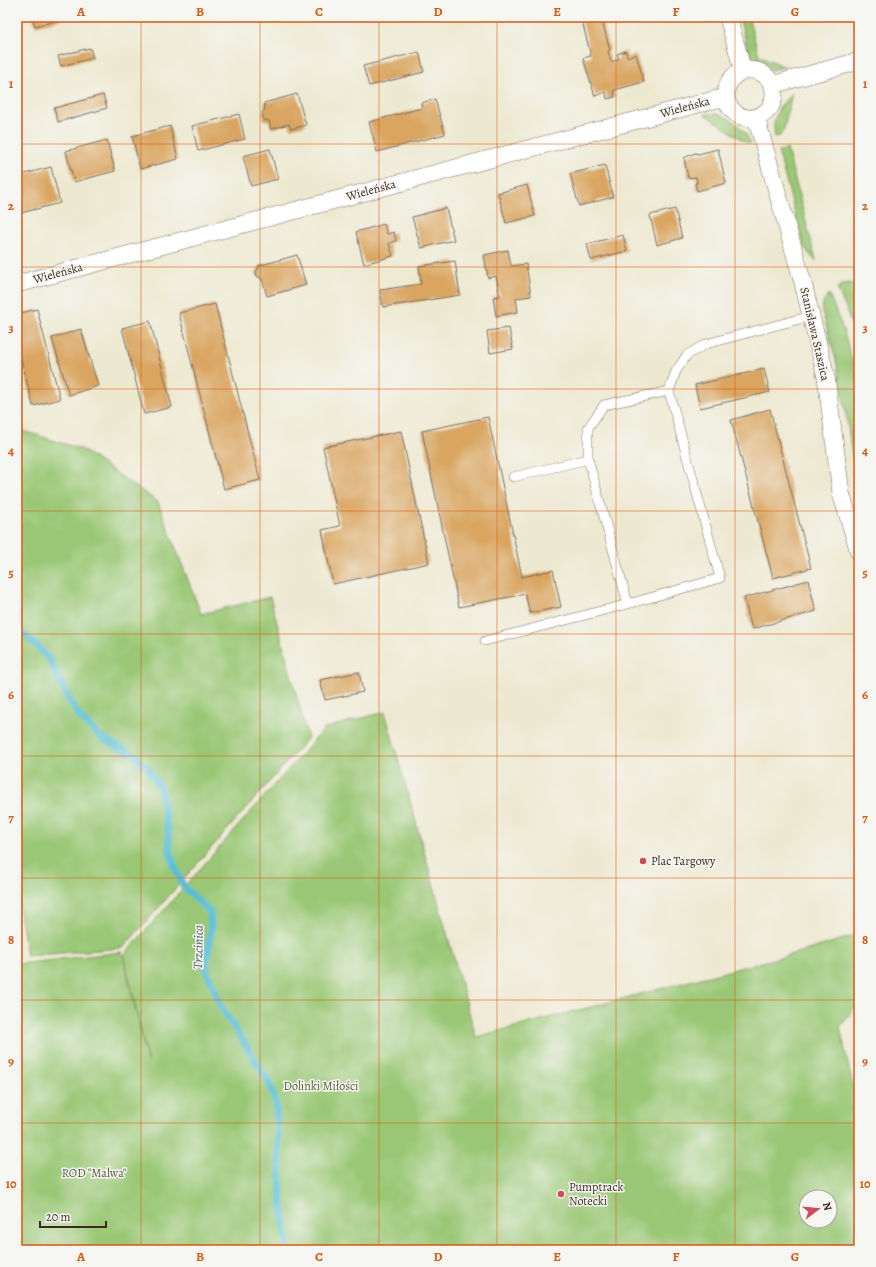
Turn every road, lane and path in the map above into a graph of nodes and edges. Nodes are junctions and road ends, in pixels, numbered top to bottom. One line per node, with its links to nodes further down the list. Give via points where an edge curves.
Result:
1 (728, 17): 3 (street)
2 (859, 60): 4 (street)
3 (743, 71): 4 (street, via 750,70 763,75); 5 (street, via 732,79 726,92)
4 (772, 86): 6 (street, via 773,101 769,109)
5 (726, 99): 6 (street, via 729,106 741,117); 7 (street, Wieleńska, via 709,101)
6 (756, 118): 8 (street, Stanisława Staszica)
7 (17, 284)
8 (811, 316): 9 (lane, via 706,344 687,355 676,371); 12 (street, Stanisława Staszica, via 826,376 841,493)
9 (669, 391): 10 (lane, via 604,405 588,428); 13 (lane, via 720,578)
10 (588, 460): 11 (lane); 13 (lane)
11 (513, 477)
12 (859, 552)
13 (628, 604): 14 (lane)
14 (485, 641)

